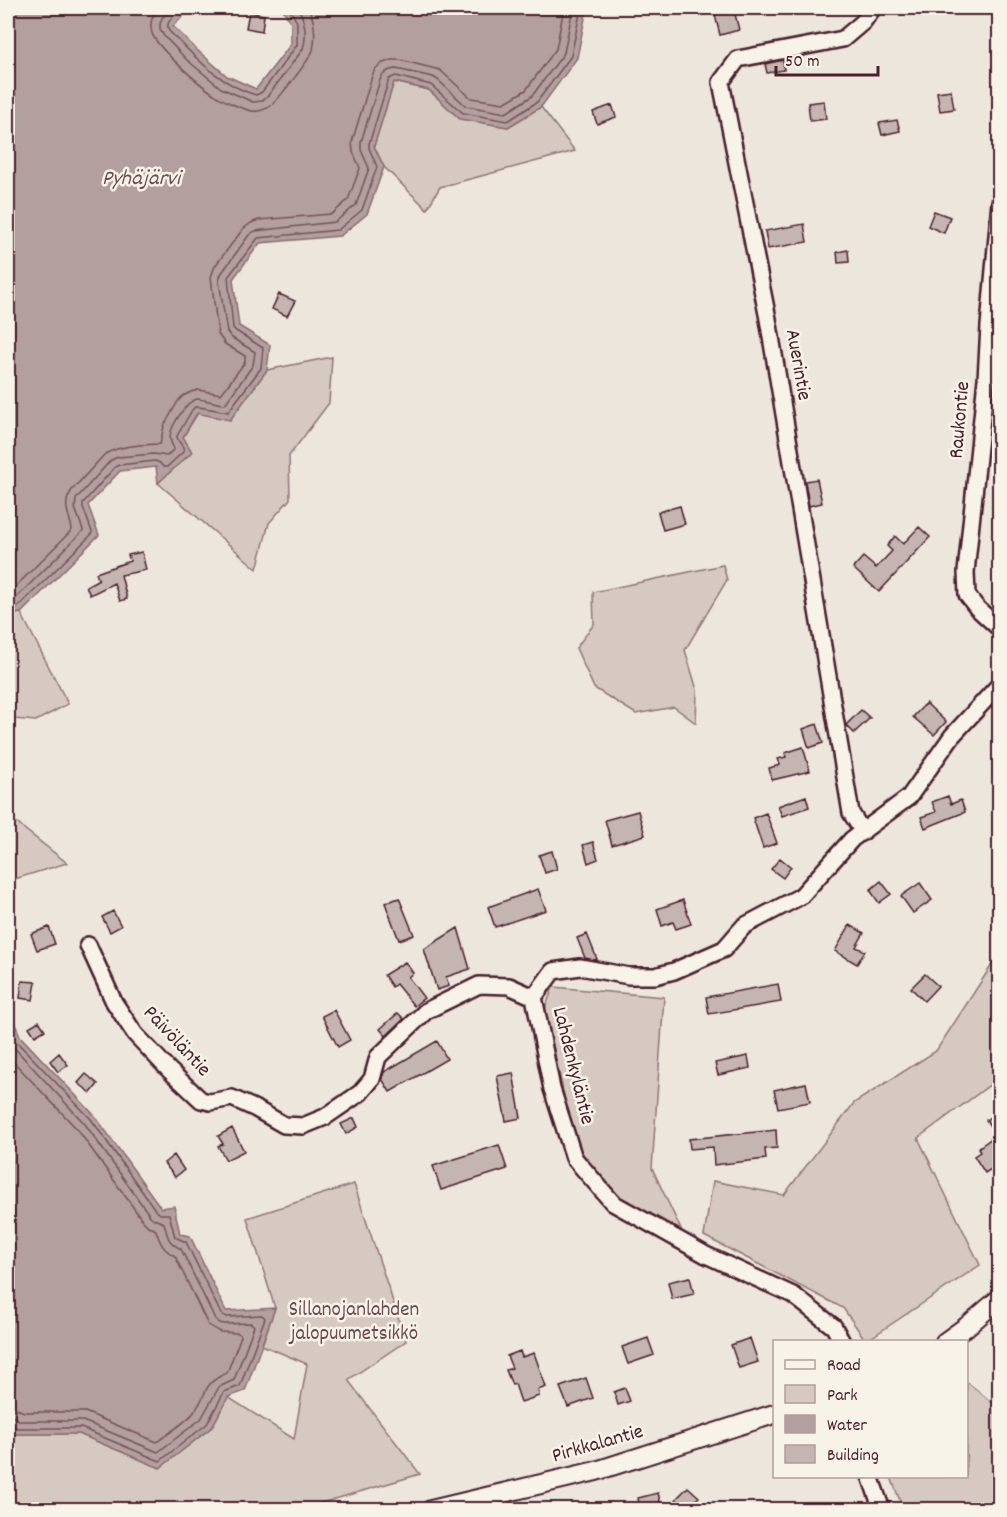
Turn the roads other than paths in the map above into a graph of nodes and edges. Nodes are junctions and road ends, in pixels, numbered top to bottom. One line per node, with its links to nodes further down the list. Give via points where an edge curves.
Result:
1 (873, 8): 5 (street, Auerintie, via 843,39 738,59 721,82 768,319 851,813)
2 (999, 202): 3 (street, Raukontie, via 966,572 967,595)
3 (999, 629)
4 (999, 684): 5 (street, Lahdenkyläntie, via 952,736 909,797)
5 (862, 832): 7 (street, Lahdenkyläntie, via 801,896 744,926 724,949 655,976 629,976 580,967 553,971)
6 (88, 945): 7 (street, Päivöläntie, via 114,1002 135,1034 201,1100 232,1098 284,1125 303,1126 325,1117 360,1093 372,1079 378,1057 426,1011 479,985 508,986)
7 (534, 997): 9 (street, Lahdenkyläntie, via 552,1089 574,1158 613,1203 706,1255 793,1295 834,1327)
8 (999, 1298): 10 (street)
9 (841, 1340)
10 (946, 1340)
11 (773, 1414): 13 (street, Pirkkalantie, via 596,1471)
12 (871, 1478): 14 (street)
13 (431, 1509)
14 (882, 1509)

